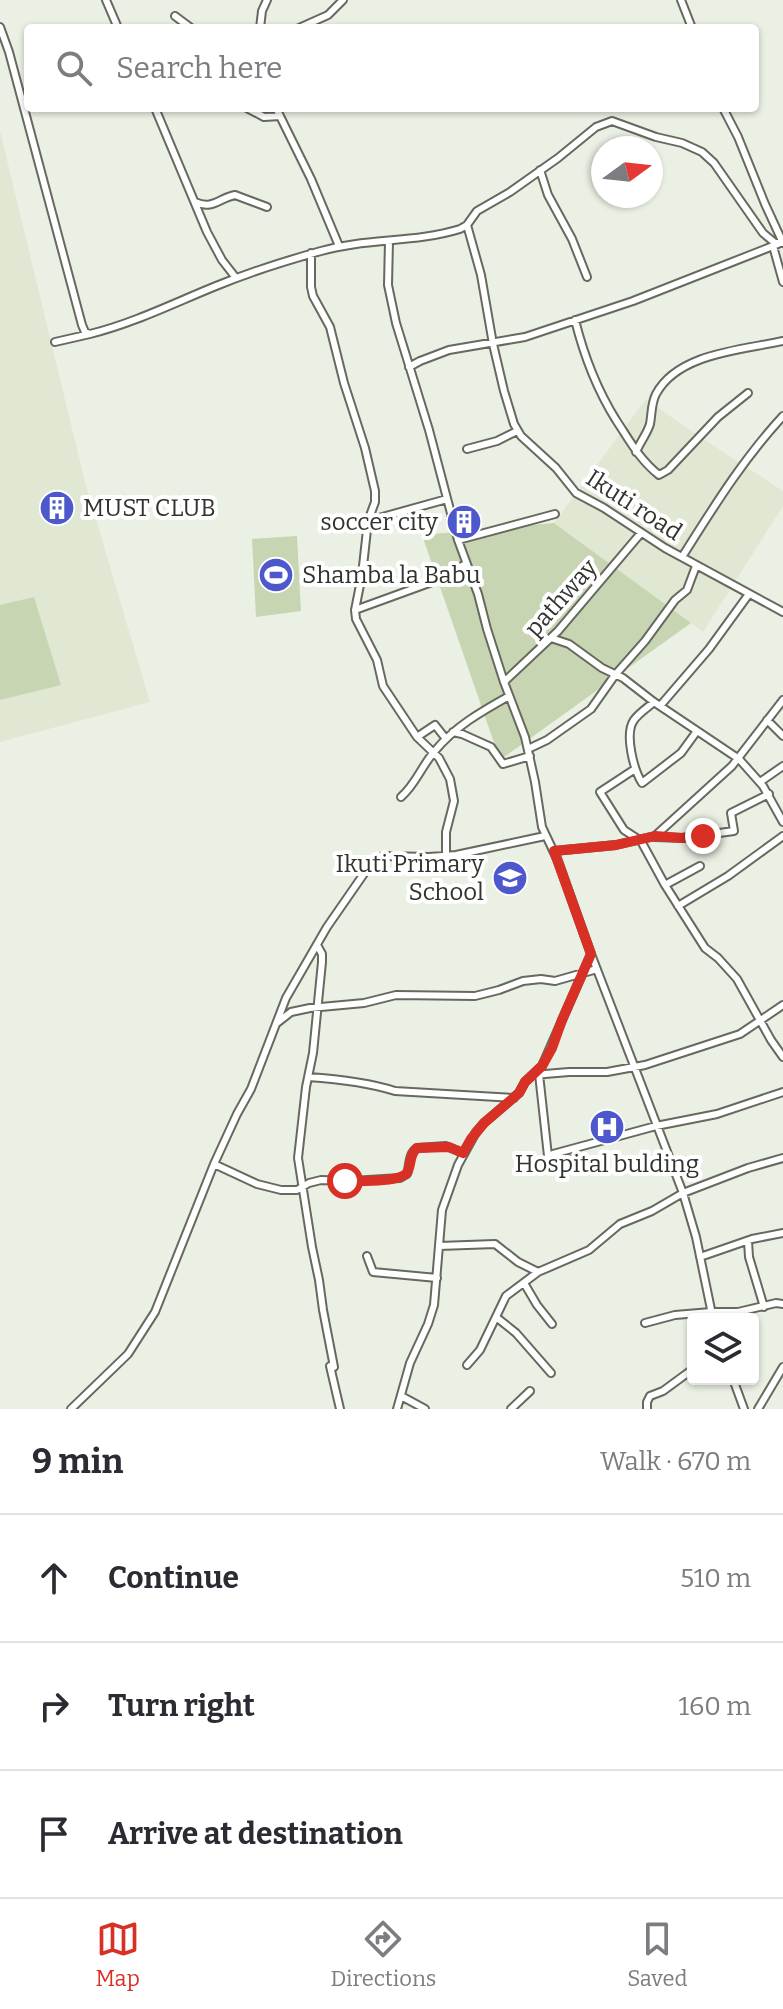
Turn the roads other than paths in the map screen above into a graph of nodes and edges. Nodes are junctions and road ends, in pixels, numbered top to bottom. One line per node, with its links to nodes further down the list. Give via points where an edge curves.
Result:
1 (106, 0): 6 (street)
2 (267, 0): 8 (street)
3 (343, 0): 9 (street)
4 (681, 0): 10 (street)
5 (175, 16): 7 (street)
6 (116, 24)
7 (186, 24)
8 (260, 24)
9 (308, 24)
10 (690, 24)
11 (0, 27): 12 (street)
12 (24, 108)
13 (25, 112): 31 (street, via 82,325)
14 (157, 112): 20 (street)
15 (255, 112): 18 (street)
16 (278, 112): 18 (street)
17 (725, 112): 24 (street)
18 (280, 116): 25 (street)
19 (540, 170): 22 (street, via 477,211); 24 (street, via 596,127 617,122 702,152 763,233); 27 (street)
20 (195, 202): 21 (street, via 209,206 235,195); 28 (street, via 215,248)
21 (267, 207)
22 (467, 225): 23 (street); 34 (street, Ikuti road)
23 (389, 241): 25 (street); 35 (street, via 390,298)
24 (779, 244): 29 (street); 30 (street)
25 (339, 246): 26 (street)
26 (311, 253): 28 (street); 45 (street, via 313,296 330,327 374,481 375,502)
27 (587, 277)
28 (236, 278): 31 (street)
29 (783, 282)
30 (575, 320): 34 (street); 42 (street, via 596,386)
31 (90, 334): 33 (street)
32 (783, 341): 42 (street, via 707,358 672,374 654,398 649,426)
33 (55, 342)
34 (493, 344): 35 (street, via 449,350); 39 (street, Ikuti road)
35 (409, 367): 43 (street)
36 (748, 393): 42 (street, via 664,474 656,473)
37 (783, 416): 38 (street)
38 (775, 425): 40 (street); 48 (street, via 720,496)
39 (517, 431): 41 (street); 46 (street, Ikuti road, via 576,493)
40 (783, 431)
41 (467, 449)
42 (636, 452)
43 (447, 499): 45 (street); 47 (street)
44 (555, 514): 47 (street)
45 (368, 521): 52 (street)
46 (641, 533): 48 (street, Ikuti road); 54 (street, pathway)
47 (458, 540): 49 (street)
48 (682, 557): 50 (street, Ikuti road)
49 (466, 564): 52 (street); 56 (street)
50 (696, 566): 51 (street, Ikuti road); 55 (street, via 687,590)
51 (749, 594): 53 (street, Ikuti road); 59 (street, via 709,649)
52 (355, 610): 64 (street, via 383,686)
53 (783, 612)
54 (551, 638): 55 (street); 56 (street, pathway)
55 (615, 675): 59 (street); 67 (street, via 587,713)
56 (504, 682): 57 (street)
57 (509, 696): 62 (street); 67 (street)
58 (783, 700): 60 (street)
59 (657, 704): 61 (street); 70 (street, via 630,726)
60 (767, 720): 63 (street); 68 (street)
61 (697, 731): 68 (street); 70 (street, via 681,753 642,783)
62 (453, 732): 65 (street); 67 (street, via 490,747 503,764)
63 (783, 736)
64 (417, 737): 65 (street, via 435,725); 66 (street)
65 (446, 739): 66 (street)
66 (434, 752): 73 (street); 80 (street, via 454,795)
67 (529, 753): 75 (street)
68 (739, 759): 71 (street); 76 (street)
69 (783, 766): 71 (street)
70 (635, 769): 78 (street, via 600,792 624,830)
71 (760, 782): 72 (street)
72 (769, 794): 74 (street); 76 (street, via 731,813 734,831)
73 (401, 797)
74 (782, 817)
75 (545, 836): 79 (street); 80 (street)
76 (655, 836): 78 (street)
77 (783, 836): 83 (street)
78 (641, 841): 79 (street); 82 (street)
79 (554, 851): 85 (street)
80 (446, 856): 84 (street, via 376,859)
81 (700, 866): 82 (street)
82 (665, 885): 83 (street)
83 (678, 906): 90 (street, via 705,948 737,979)
84 (317, 945): 89 (street, via 323,957); 91 (street)
85 (591, 954): 86 (street); 87 (street)
86 (597, 969): 87 (street); 93 (street)
87 (584, 971): 89 (street, via 475,996 396,995); 94 (street)
88 (783, 1005): 90 (street)
89 (317, 1007): 91 (street, via 291,1012); 95 (street)
90 (760, 1019): 92 (street); 93 (street, via 740,1034)
91 (274, 1025): 103 (street, via 251,1089)
92 (783, 1057)
93 (635, 1068): 94 (street); 98 (street)
94 (536, 1075): 97 (street); 100 (street, via 548,1156)
95 (308, 1077): 97 (street, via 395,1091); 104 (street, via 298,1158)
96 (783, 1092): 98 (street, via 717,1114)
97 (514, 1098): 99 (street, via 484,1123)
98 (656, 1126): 100 (street); 105 (street)
99 (463, 1153): 104 (street, via 449,1147 417,1148 404,1177 321,1180); 108 (street, via 442,1210)
100 (553, 1154): 101 (street)
101 (580, 1161)
102 (781, 1162): 105 (street, via 748,1168)
103 (214, 1164): 104 (street, via 271,1189); 129 (street, via 155,1312 128,1354)
104 (303, 1188): 130 (street)
105 (683, 1193): 110 (street); 111 (street, via 620,1224 589,1250)
106 (783, 1233): 107 (street)
107 (748, 1241): 110 (street); 115 (street)
108 (439, 1246): 111 (street, via 495,1244); 112 (street)
109 (367, 1256): 112 (street, via 373,1272)
110 (700, 1257): 116 (street)
111 (538, 1272): 113 (street)
112 (437, 1278): 128 (street, via 432,1313)
113 (524, 1283): 119 (street, via 506,1296); 121 (street)
114 (781, 1301): 115 (street)
115 (764, 1307): 117 (street)
116 (712, 1313)
117 (729, 1313)
118 (687, 1316): 120 (street)
119 (496, 1317): 122 (street); 124 (street)
120 (645, 1323)
121 (552, 1324)
122 (467, 1365)
123 (783, 1367): 136 (street)
124 (551, 1373)
125 (687, 1373): 134 (street, via 650,1396)
126 (735, 1385): 135 (street)
127 (530, 1391): 133 (street)
128 (401, 1396): 131 (street); 132 (street)
129 (71, 1409)
130 (340, 1409)
131 (397, 1409)
132 (425, 1409)
133 (511, 1409)
134 (647, 1409)
135 (744, 1409)
136 (758, 1409)

